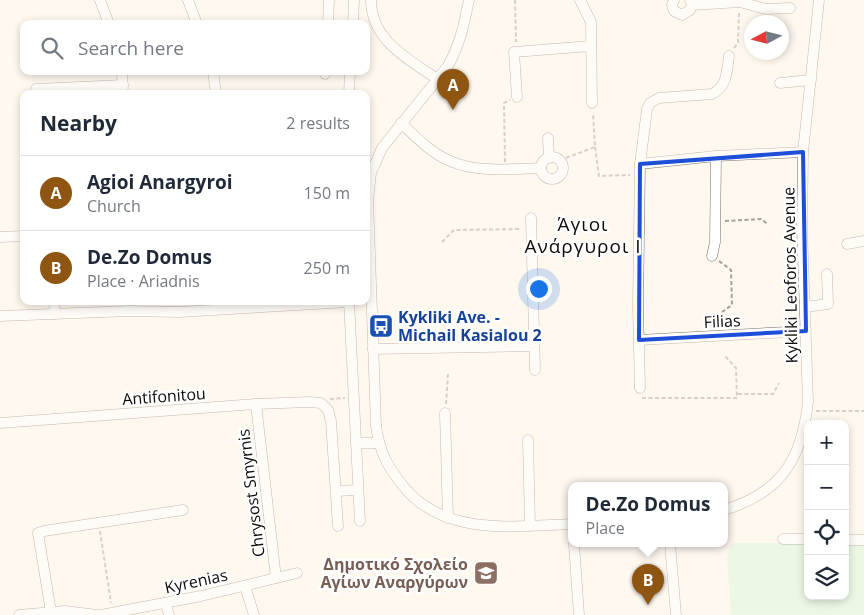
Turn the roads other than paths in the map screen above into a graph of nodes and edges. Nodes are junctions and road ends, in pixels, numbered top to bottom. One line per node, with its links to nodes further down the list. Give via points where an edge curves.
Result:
1 (100, 0): 12 (street)
2 (188, 0): 13 (street)
3 (329, 0): 14 (street)
4 (354, 0): 15 (street)
5 (371, 0): 21 (street, via 375,22 388,43)
6 (469, 0): 21 (street, via 460,44)
7 (580, 0): 16 (street, via 591,22)
8 (674, 0): 10 (street, via 673,9 679,14 688,12)
9 (819, 0): 22 (street, Kykliki Leoforos Avenue)
10 (691, 2): 11 (street, via 740,2 766,8)
11 (790, 8)
12 (108, 20)
13 (196, 20)
14 (328, 20)
15 (353, 20)
16 (591, 46): 28 (street, via 514,52); 29 (street)
17 (729, 56): 36 (street, via 724,82 717,92 659,98 650,103)
18 (122, 75): 25 (street)
19 (214, 75): 26 (street)
20 (350, 75): 27 (street)
21 (437, 79): 30 (street)
22 (811, 80): 23 (street); 32 (street, Kykliki Leoforos Avenue)
23 (780, 83)
24 (36, 90): 25 (street)
25 (123, 90)
26 (215, 90)
27 (349, 90)
28 (517, 97)
29 (592, 103)
30 (401, 123): 35 (street, via 449,161 473,168); 37 (street, via 377,156)
31 (548, 138): 34 (street)
32 (803, 152): 33 (street); 50 (street, Kykliki Leoforos Avenue)
33 (716, 156): 36 (street); 44 (street)
34 (549, 158): 35 (street); 35 (street, via 560,160 561,175 555,179 547,178)
35 (541, 168)
36 (640, 169): 54 (street)
37 (370, 179)
38 (531, 218): 55 (street)
39 (20, 236): 40 (street)
40 (0, 237)
41 (864, 241): 42 (street)
42 (847, 244)
43 (370, 254): 56 (street)
44 (712, 256)
45 (827, 274): 50 (street, via 828,304)
46 (54, 305): 51 (street)
47 (298, 305): 49 (street, via 179,312)
48 (349, 305): 63 (street)
49 (130, 306): 51 (street)
50 (805, 307): 53 (street, Kykliki Leoforos Avenue)
51 (55, 314): 52 (street)
52 (0, 316)
53 (806, 331): 54 (street, Filias); 67 (street, Kykliki Leoforos Avenue, via 807,411 805,430 795,456 762,494)
54 (639, 340): 58 (street)
55 (534, 346): 56 (street); 57 (street)
56 (373, 350): 64 (street)
57 (535, 370)
58 (640, 388)
59 (256, 404): 61 (street, Antifonitou); 66 (street, Antifonitou, via 309,402 324,406 331,421); 81 (street, Chrysost Smyrnis)
60 (446, 413): 69 (street)
61 (0, 423)
62 (528, 440): 72 (street)
63 (356, 443): 64 (street); 65 (street)
64 (378, 443): 69 (street, via 392,473 410,496)
65 (358, 490): 66 (street); 70 (street)
66 (336, 491): 73 (street)
67 (728, 509)
68 (183, 510): 84 (street, via 38,533)
69 (448, 518): 72 (street, via 480,526)
70 (360, 522)
71 (568, 524): 72 (street)
72 (530, 525)
73 (338, 526)
74 (783, 539): 75 (street)
75 (804, 540)
76 (849, 540): 77 (street)
77 (864, 540)
78 (574, 547): 89 (street)
79 (670, 547): 90 (street)
80 (297, 574): 81 (street, Kyrenias)
81 (276, 578): 82 (street, Kyrenias)
82 (245, 586): 83 (street, Kyrenias); 88 (street)
83 (166, 603): 86 (street, Kyrenias); 87 (street)
84 (51, 612): 85 (street, Kyrenias); 86 (street, Kyrenias)
85 (19, 615)
86 (99, 615)
87 (170, 615)
88 (254, 615)
89 (579, 615)
90 (676, 615)

